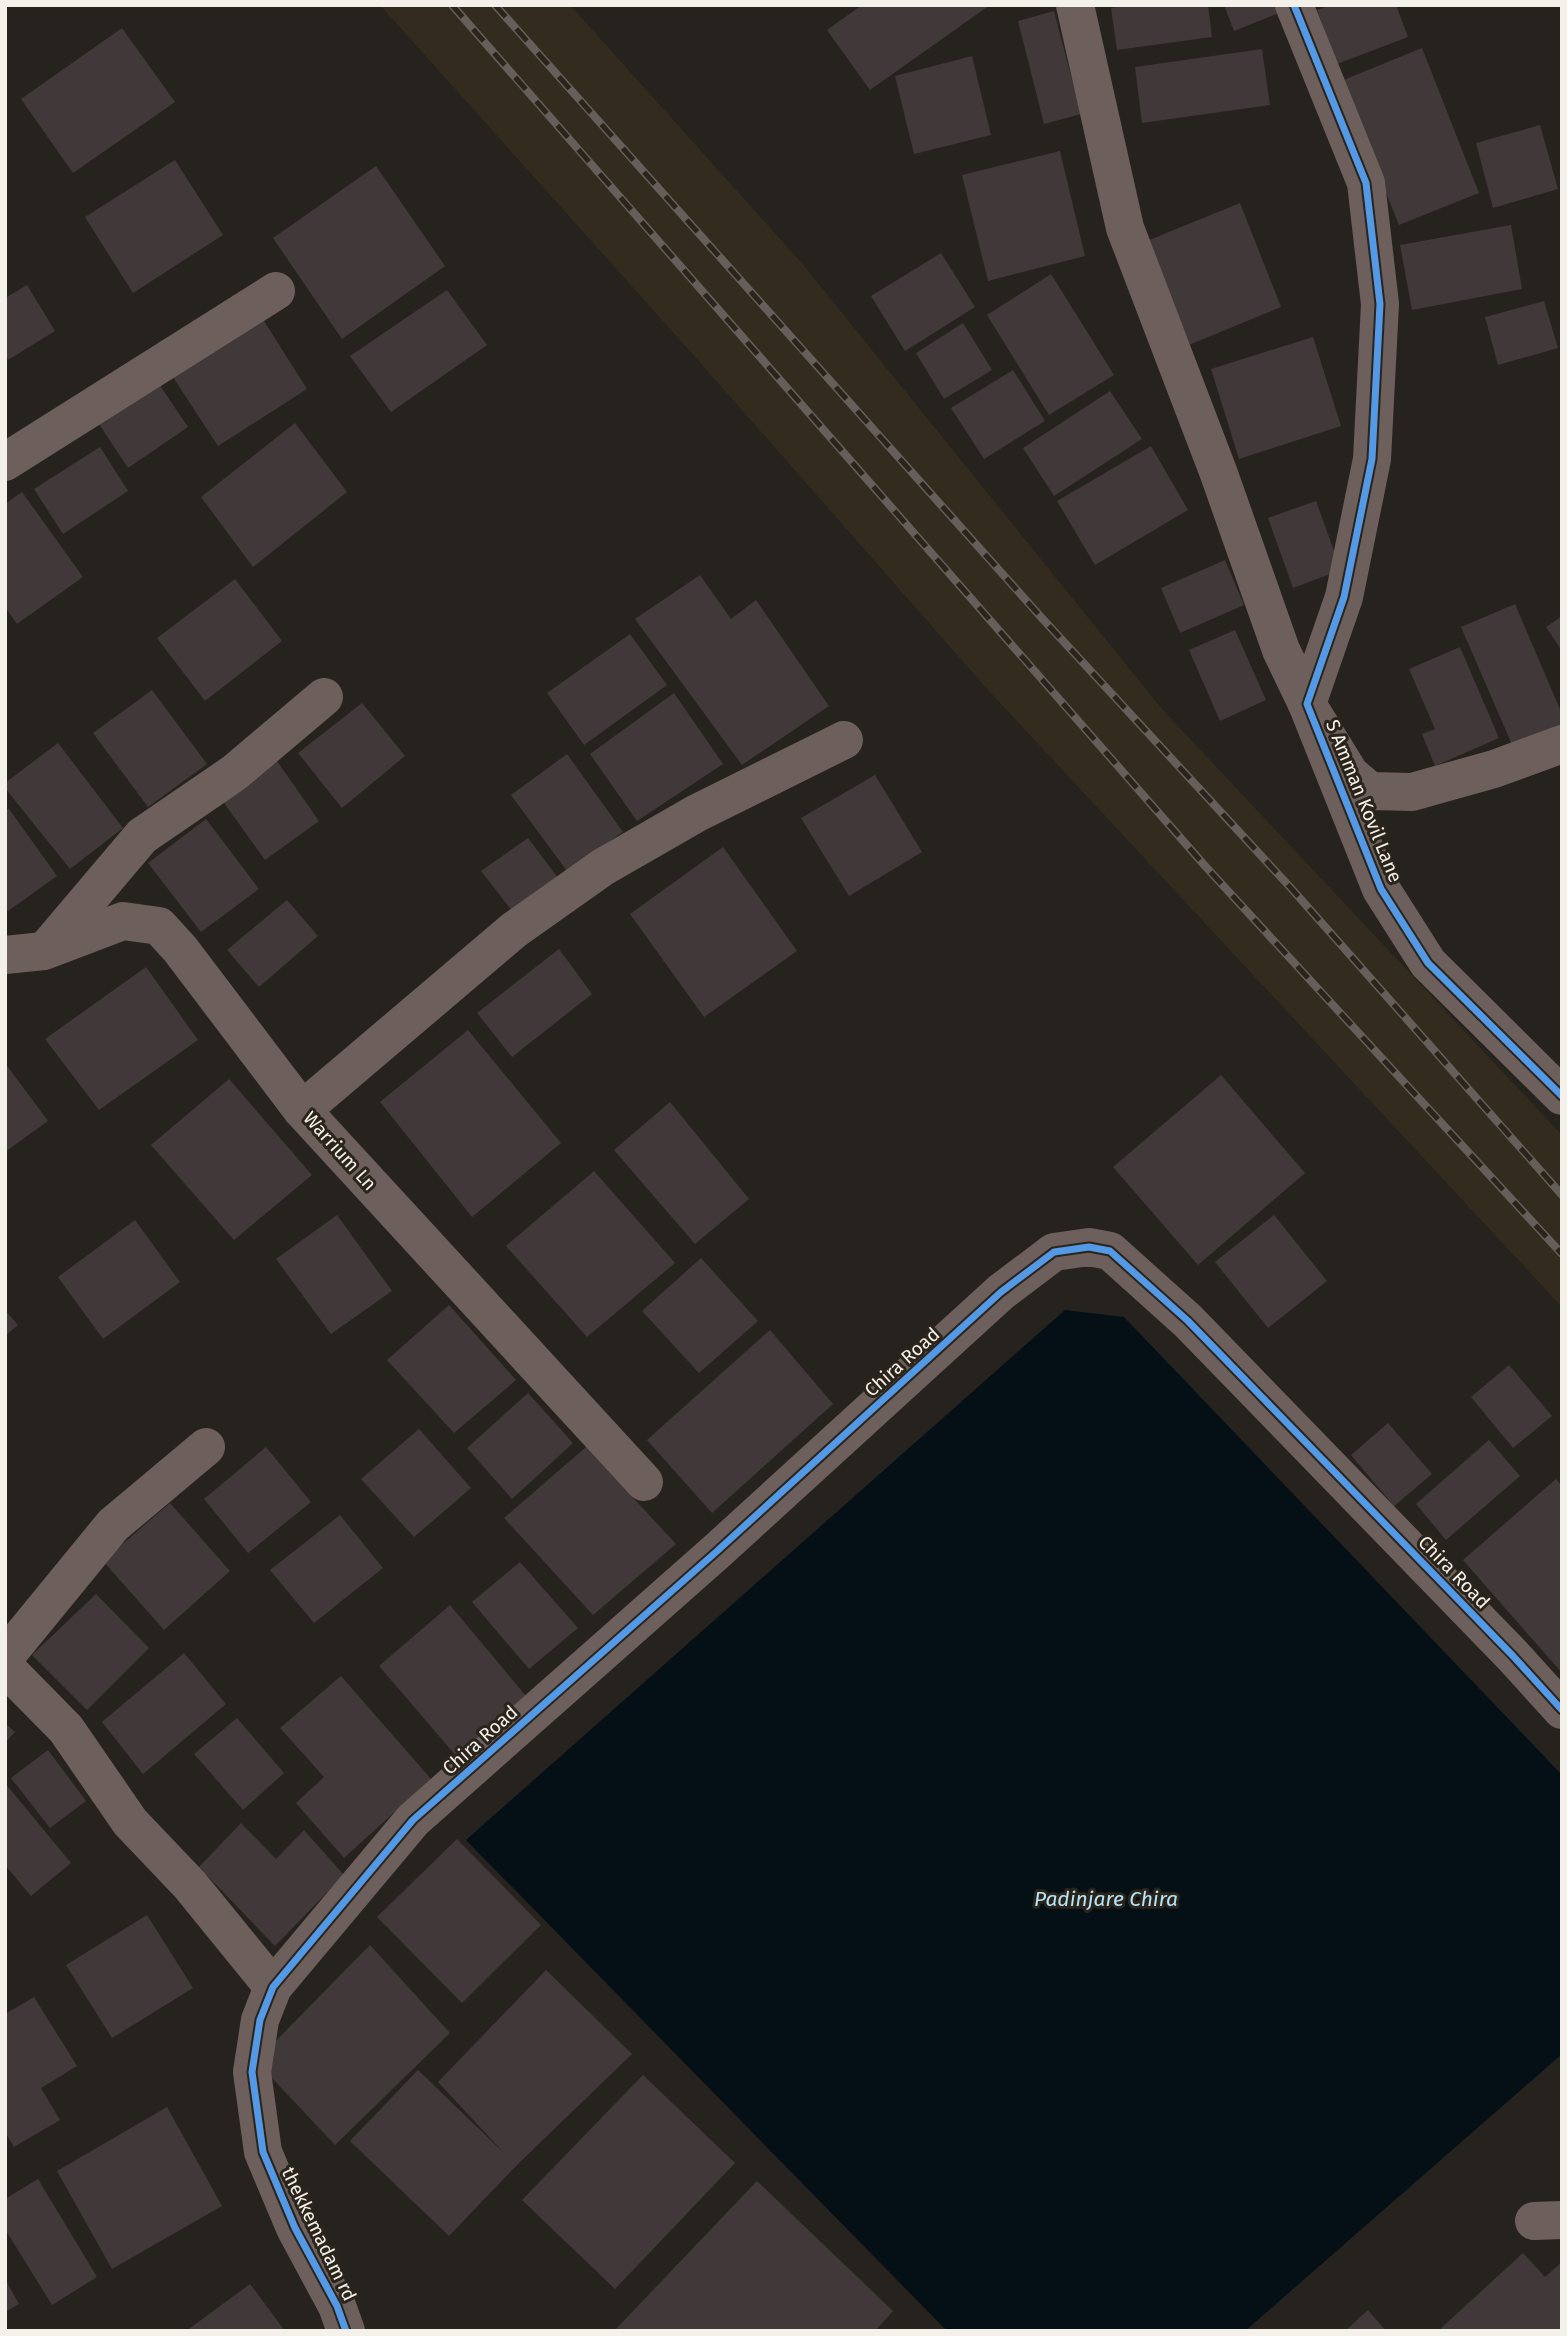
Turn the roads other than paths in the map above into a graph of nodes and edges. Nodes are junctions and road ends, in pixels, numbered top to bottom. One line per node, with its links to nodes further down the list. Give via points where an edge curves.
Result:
1 (1075, 5): 6 (street, via 1125,228 1281,650)
2 (1294, 5): 6 (street, via 1366,183 1380,304 1372,459 1344,597)
3 (276, 291): 4 (street)
4 (5, 462)
5 (324, 697): 9 (street, via 234,774 142,836)
6 (1307, 704): 8 (street, via 1350,774 1370,791 1412,792); 11 (street, S Amman Kovil Lane, via 1381,889 1428,963)
7 (844, 740): 12 (street, via 697,813 603,867 514,930)
8 (1562, 744)
9 (44, 951): 10 (street, Warrium Ln); 12 (street, Warrium Ln, via 123,921 159,926)
10 (5, 956)
11 (1562, 1096)
12 (302, 1110): 14 (street, Warrium Ln)
13 (206, 1447): 15 (street, via 113,1525)
14 (644, 1482)
15 (5, 1657)
16 (5, 1667): 18 (street, via 66,1729 130,1822 190,1885)
17 (1562, 1710): 18 (street, Chira Road, via 1179,1312 1110,1251 1089,1247 1054,1252 1001,1292 413,1820)
18 (273, 1987): 19 (street, thekkemadam rd, via 260,2020 252,2072 263,2152)
19 (346, 2331)

